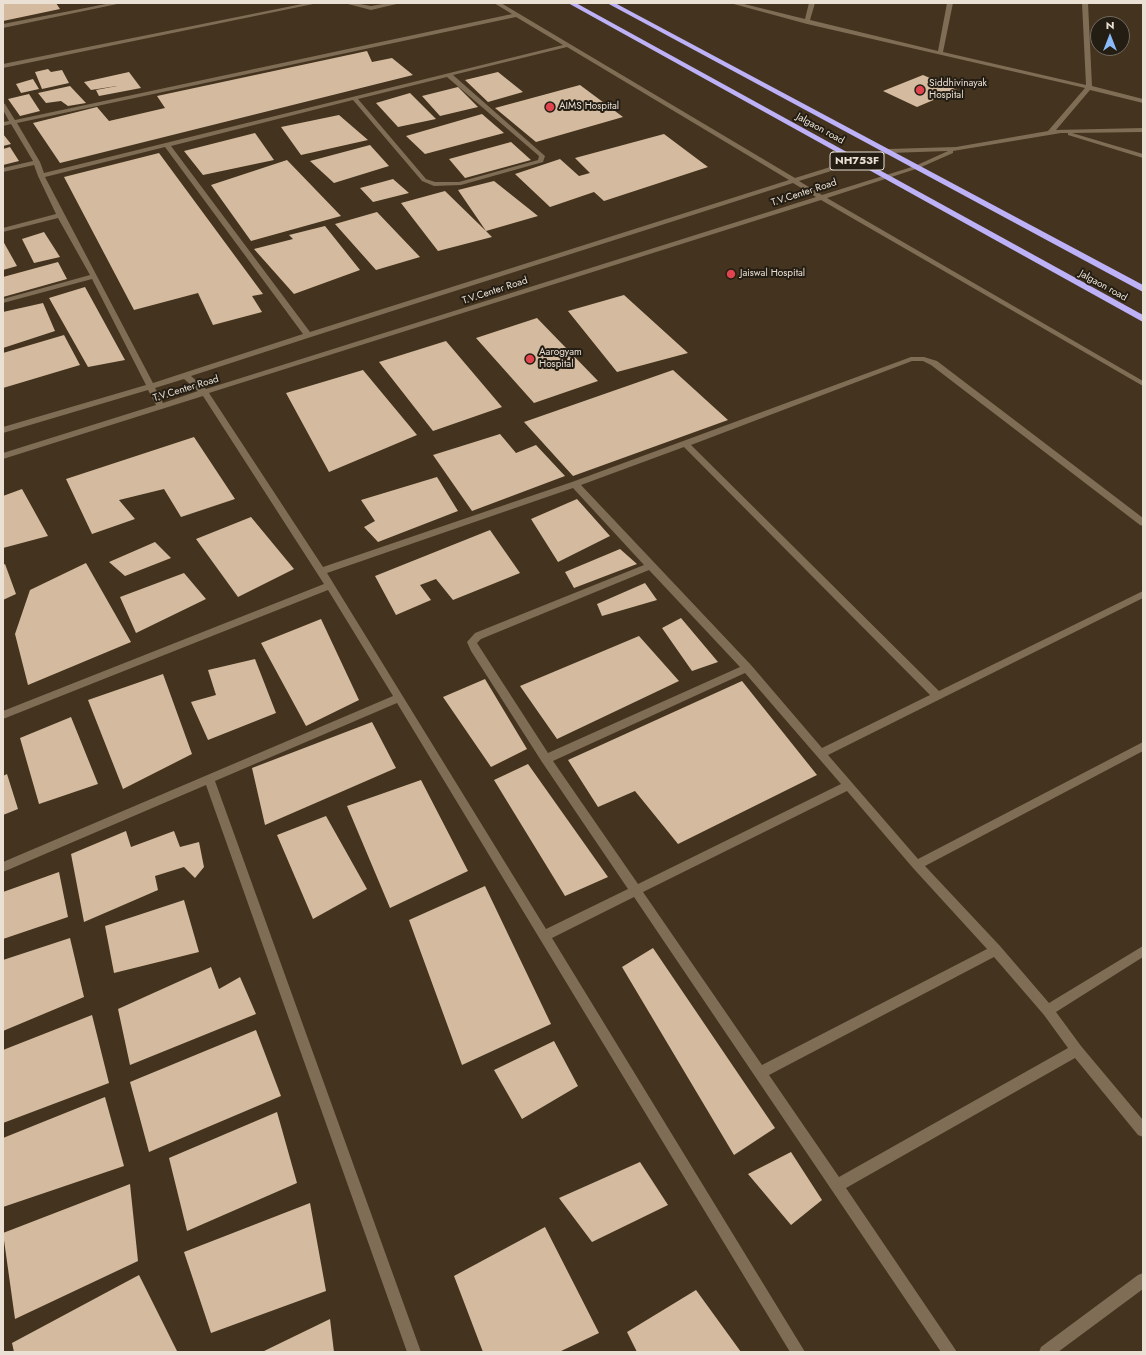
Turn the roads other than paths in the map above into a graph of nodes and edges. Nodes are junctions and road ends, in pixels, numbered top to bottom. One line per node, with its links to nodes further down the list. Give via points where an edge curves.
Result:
1 (119, 3): 14 (street, via 71,10)
2 (315, 3): 17 (street)
3 (347, 3): 4 (street, via 372,8)
4 (398, 3)
5 (497, 3): 12 (street)
6 (571, 3): 32 (highway, Jalgaon road / NH753F)
7 (610, 3): 30 (highway, Jalgaon road / NH753F)
8 (733, 3): 13 (street)
9 (812, 3): 13 (street)
10 (950, 3): 16 (street)
11 (1085, 3): 19 (street)
12 (517, 15): 15 (street); 23 (street)
13 (807, 22): 16 (street)
14 (3, 26)
15 (568, 45): 18 (street); 38 (street)
16 (940, 53): 19 (street)
17 (3, 66)
18 (449, 75): 20 (street); 20 (street, via 542,156 542,161 459,184 434,184 424,180)
19 (1089, 87): 21 (street); 27 (street)
20 (355, 99): 28 (street)
21 (1143, 101)
22 (3, 105): 23 (street)
23 (12, 122): 24 (street); 33 (street)
24 (3, 124)
25 (1143, 130): 26 (street)
26 (1061, 131): 27 (street); 31 (street)
27 (1051, 132): 29 (street)
28 (168, 146): 36 (street); 46 (street)
29 (956, 149): 30 (street, T.V.Center Road); 34 (street, T.V.Center Road)
30 (888, 151): 32 (street, T.V.Center Road); 34 (highway, Jalgaon road / NH753F)
31 (1143, 156)
32 (857, 161): 37 (highway, Jalgaon road / NH753F); 38 (street, T.V.Center Road)
33 (37, 162): 35 (street); 36 (street)
34 (917, 167): 37 (street, T.V.Center Road); 43 (highway, Jalgaon road / NH753F)
35 (3, 170)
36 (41, 176): 40 (street)
37 (886, 177): 39 (street, T.V.Center Road); 45 (highway, Jalgaon road / NH753F)
38 (795, 181): 39 (street); 46 (street, T.V.Center Road)
39 (821, 198): 48 (street); 50 (street, T.V.Center Road)
40 (60, 215): 41 (street); 42 (street)
41 (3, 230)
42 (94, 276): 44 (street); 49 (street)
43 (1143, 289)
44 (3, 301)
45 (1143, 319)
46 (308, 335): 47 (street, T.V.Center Road)
47 (186, 376): 49 (street, T.V.Center Road); 50 (street)
48 (1143, 384)
49 (150, 387): 51 (street); 52 (street, T.V.Center Road)
50 (205, 393): 51 (street, T.V.Center Road); 58 (street)
51 (161, 407): 54 (street, T.V.Center Road)
52 (3, 430)
53 (685, 444): 55 (street); 56 (street, via 911,359 924,359 934,363); 62 (street)
54 (3, 456)
55 (576, 484): 57 (street); 58 (street)
56 (1143, 523)
57 (650, 566): 61 (street); 67 (street, via 478,636 472,642)
58 (321, 571): 59 (street)
59 (330, 585): 63 (street); 64 (street)
60 (1143, 594): 62 (street)
61 (747, 668): 66 (street); 67 (street)
62 (938, 696): 66 (street)
63 (399, 698): 68 (street); 73 (street)
64 (3, 714)
65 (1143, 746): 70 (street)
66 (822, 753): 69 (street)
67 (546, 759): 72 (street)
68 (209, 778): 71 (street); 82 (street)
69 (849, 785): 70 (street); 72 (street)
70 (918, 866): 74 (street)
71 (3, 867)
72 (636, 891): 73 (street); 78 (street)
73 (544, 936): 83 (street)
74 (996, 950): 76 (street); 78 (street)
75 (1143, 951): 76 (street)
76 (1048, 1011): 77 (street)
77 (1077, 1050): 79 (street); 80 (street)
78 (760, 1073): 80 (street)
79 (1143, 1130)
80 (836, 1186): 84 (street)
81 (1143, 1280): 85 (street)
82 (414, 1352)
83 (798, 1352)
84 (950, 1352)
85 (1046, 1352)

